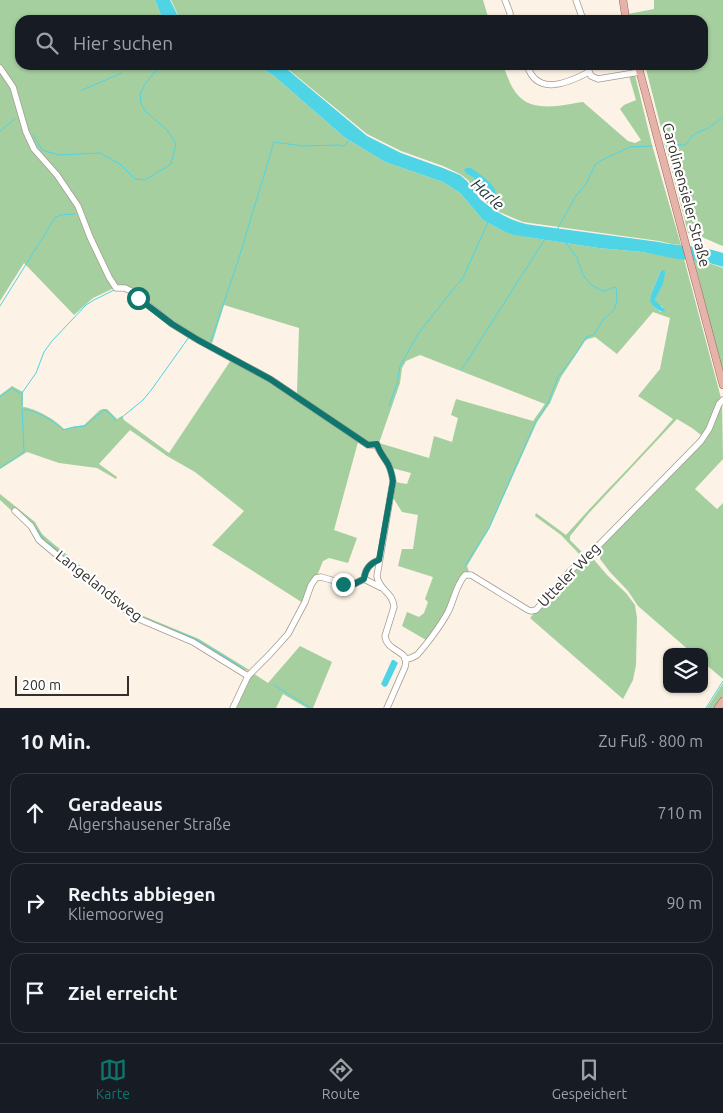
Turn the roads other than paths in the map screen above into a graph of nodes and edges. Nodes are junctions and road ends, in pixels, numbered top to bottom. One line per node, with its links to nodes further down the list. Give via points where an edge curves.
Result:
1 (505, 0): 4 (street)
2 (576, 0): 5 (street)
3 (622, 0): 6 (main road)
4 (510, 15)
5 (582, 15)
6 (625, 15)
7 (0, 68): 15 (street, via 13,87 34,149 78,206 116,288 133,292 198,340 270,379 368,445 377,444 393,481)
8 (529, 70): 11 (street, via 541,84 548,85 563,83)
9 (632, 70): 11 (street, via 598,79)
10 (640, 70): 12 (main road, Carolinensieler Straße)
11 (589, 72)
12 (723, 385)
13 (723, 400): 18 (street, Utteler Weg, via 701,441 570,571 536,610 528,610 471,575 465,575 442,621 417,654)
14 (15, 511): 19 (street, Langelandsweg, via 31,526 39,540 138,620 193,642)
15 (379, 560): 16 (street, via 367,569); 17 (street, via 377,576)
16 (364, 579): 17 (street); 19 (street, via 349,585 316,578 288,634)
17 (380, 587): 18 (street, via 394,603 386,641)
18 (405, 658): 22 (street, via 404,670)
19 (248, 676): 21 (street)
20 (723, 701): 23 (main road)
21 (233, 708)
22 (387, 708)
23 (718, 708)

